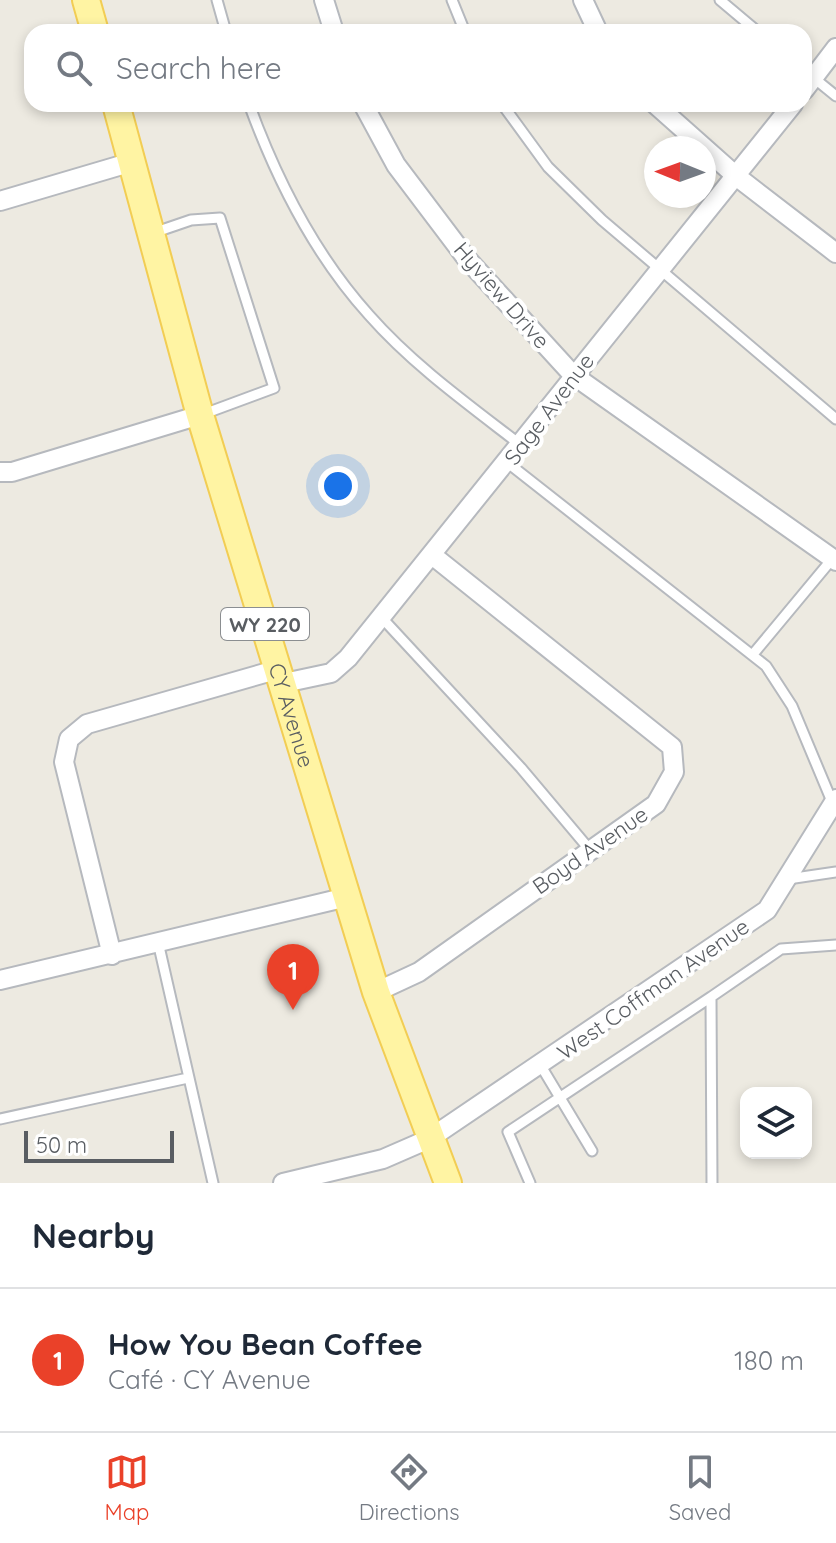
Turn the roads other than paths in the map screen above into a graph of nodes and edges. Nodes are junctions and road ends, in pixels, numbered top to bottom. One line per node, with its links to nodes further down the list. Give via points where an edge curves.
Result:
1 (86, 0): 7 (main road)
2 (217, 0): 8 (lane)
3 (324, 0): 9 (street)
4 (452, 0): 10 (lane)
5 (583, 0): 11 (street)
6 (720, 0): 12 (lane)
7 (93, 24)
8 (224, 24)
9 (332, 24)
10 (462, 24)
11 (594, 24)
12 (748, 24)
13 (836, 48): 14 (street)
14 (812, 74)
15 (812, 82): 16 (lane)
16 (836, 96)
17 (118, 112): 23 (main road, CY Avenue / WY 220)
18 (252, 112): 32 (lane, via 299,217 368,315 420,365)
19 (367, 112): 29 (street, Hyview Drive, via 396,165 467,259)
20 (508, 112): 28 (lane, via 548,167)
21 (664, 112): 24 (street)
22 (787, 112): 24 (street, Sage Avenue)
23 (132, 162): 25 (street); 26 (main road, CY Avenue / WY 220)
24 (736, 176): 27 (street); 28 (street, Sage Avenue)
25 (0, 201)
26 (153, 233): 30 (main road, CY Avenue / WY 220); 30 (lane, via 191,220 220,218 274,388)
27 (836, 253)
28 (660, 269): 29 (street, Sage Avenue); 31 (lane)
29 (573, 375): 32 (street, Sage Avenue); 36 (street, Hyview Drive)
30 (200, 415): 34 (street); 39 (main road, CY Avenue / WY 220)
31 (836, 419)
32 (522, 446): 33 (street, Sage Avenue)
33 (508, 463): 35 (street, Sage Avenue); 38 (lane)
34 (0, 472)
35 (432, 555): 37 (street, Sage Avenue); 41 (street, Boyd Avenue, via 672,747 674,772 656,804)
36 (835, 558): 38 (lane)
37 (383, 619): 39 (street, Sage Avenue, via 331,673); 41 (lane)
38 (754, 653): 40 (lane, via 782,685)
39 (282, 676): 44 (main road, CY Avenue / WY 220); 47 (street, Sage Avenue, via 87,724 69,739 64,762)
40 (835, 801): 43 (street, West Coffman Avenue)
41 (590, 850): 49 (street, Boyd Avenue, via 419,972)
42 (836, 872): 43 (lane)
43 (787, 879): 51 (street, West Coffman Avenue, via 767,910)
44 (347, 897): 45 (street); 49 (main road, CY Avenue / WY 220)
45 (158, 942): 47 (street); 52 (lane)
46 (836, 945): 50 (lane, via 781,949)
47 (112, 955): 48 (street)
48 (0, 980)
49 (376, 992): 55 (main road, CY Avenue / WY 220)
50 (711, 997): 53 (lane); 61 (lane)
51 (541, 1066): 53 (lane); 55 (street, West Coffman Avenue)
52 (188, 1078): 54 (lane); 57 (lane)
53 (559, 1097): 56 (lane); 60 (lane, via 508,1132)
54 (0, 1119)
55 (429, 1139): 58 (street, West Coffman Avenue, via 383,1159); 59 (main road, CY Avenue / WY 220)
56 (592, 1151)
57 (213, 1183)
58 (283, 1183)
59 (448, 1183)
60 (530, 1183)
61 (712, 1183)

